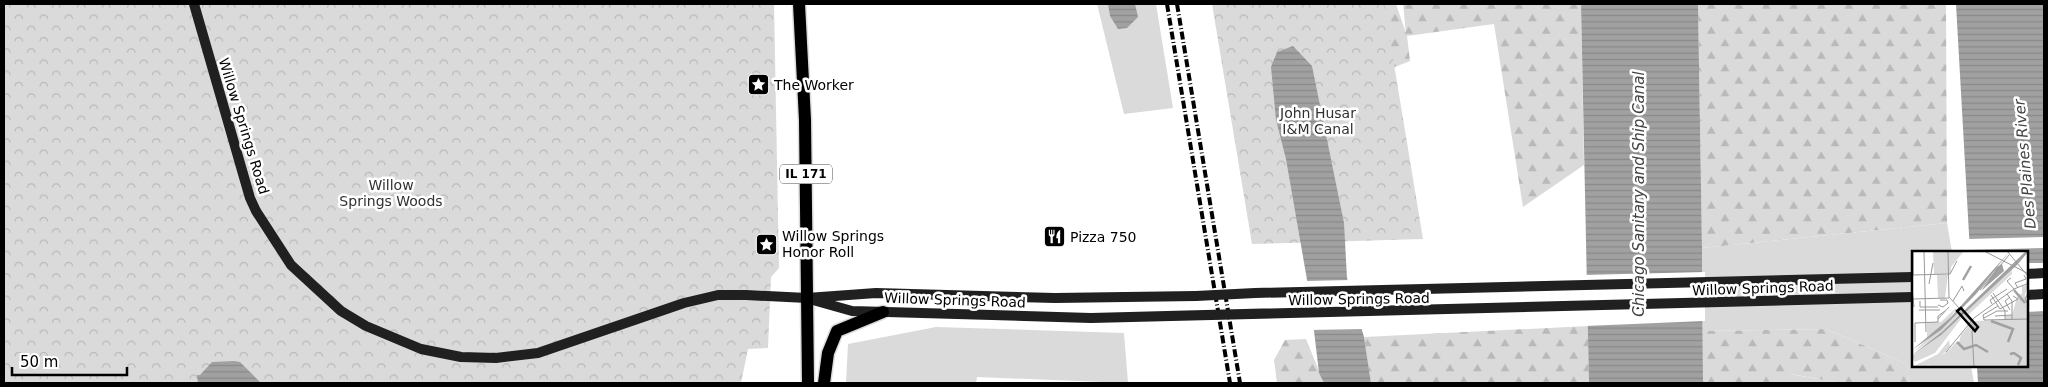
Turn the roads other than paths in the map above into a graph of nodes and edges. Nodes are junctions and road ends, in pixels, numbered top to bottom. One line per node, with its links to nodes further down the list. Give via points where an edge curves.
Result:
1 (194, 4): 9 (main road, Willow Springs Road, via 256,211 292,265 341,311 366,326 421,349 461,357 496,358 538,353 684,303 718,295)
2 (799, 4): 9 (main road, IL 171, via 806,120)
3 (2044, 273): 4 (main road)
4 (2028, 274)
5 (1912, 277): 9 (main road, Willow Springs Road, bridge, via 1091,298 876,293)
6 (2044, 294): 7 (main road)
7 (2028, 295)
8 (1912, 297): 10 (main road, Willow Springs Road, bridge, via 1091,318)
9 (807, 298): 10 (main road, Willow Springs Road, via 852,311); 11 (main road, IL 171)
10 (883, 312): 12 (main road, via 837,331 828,353)
11 (808, 383)
12 (824, 383)

